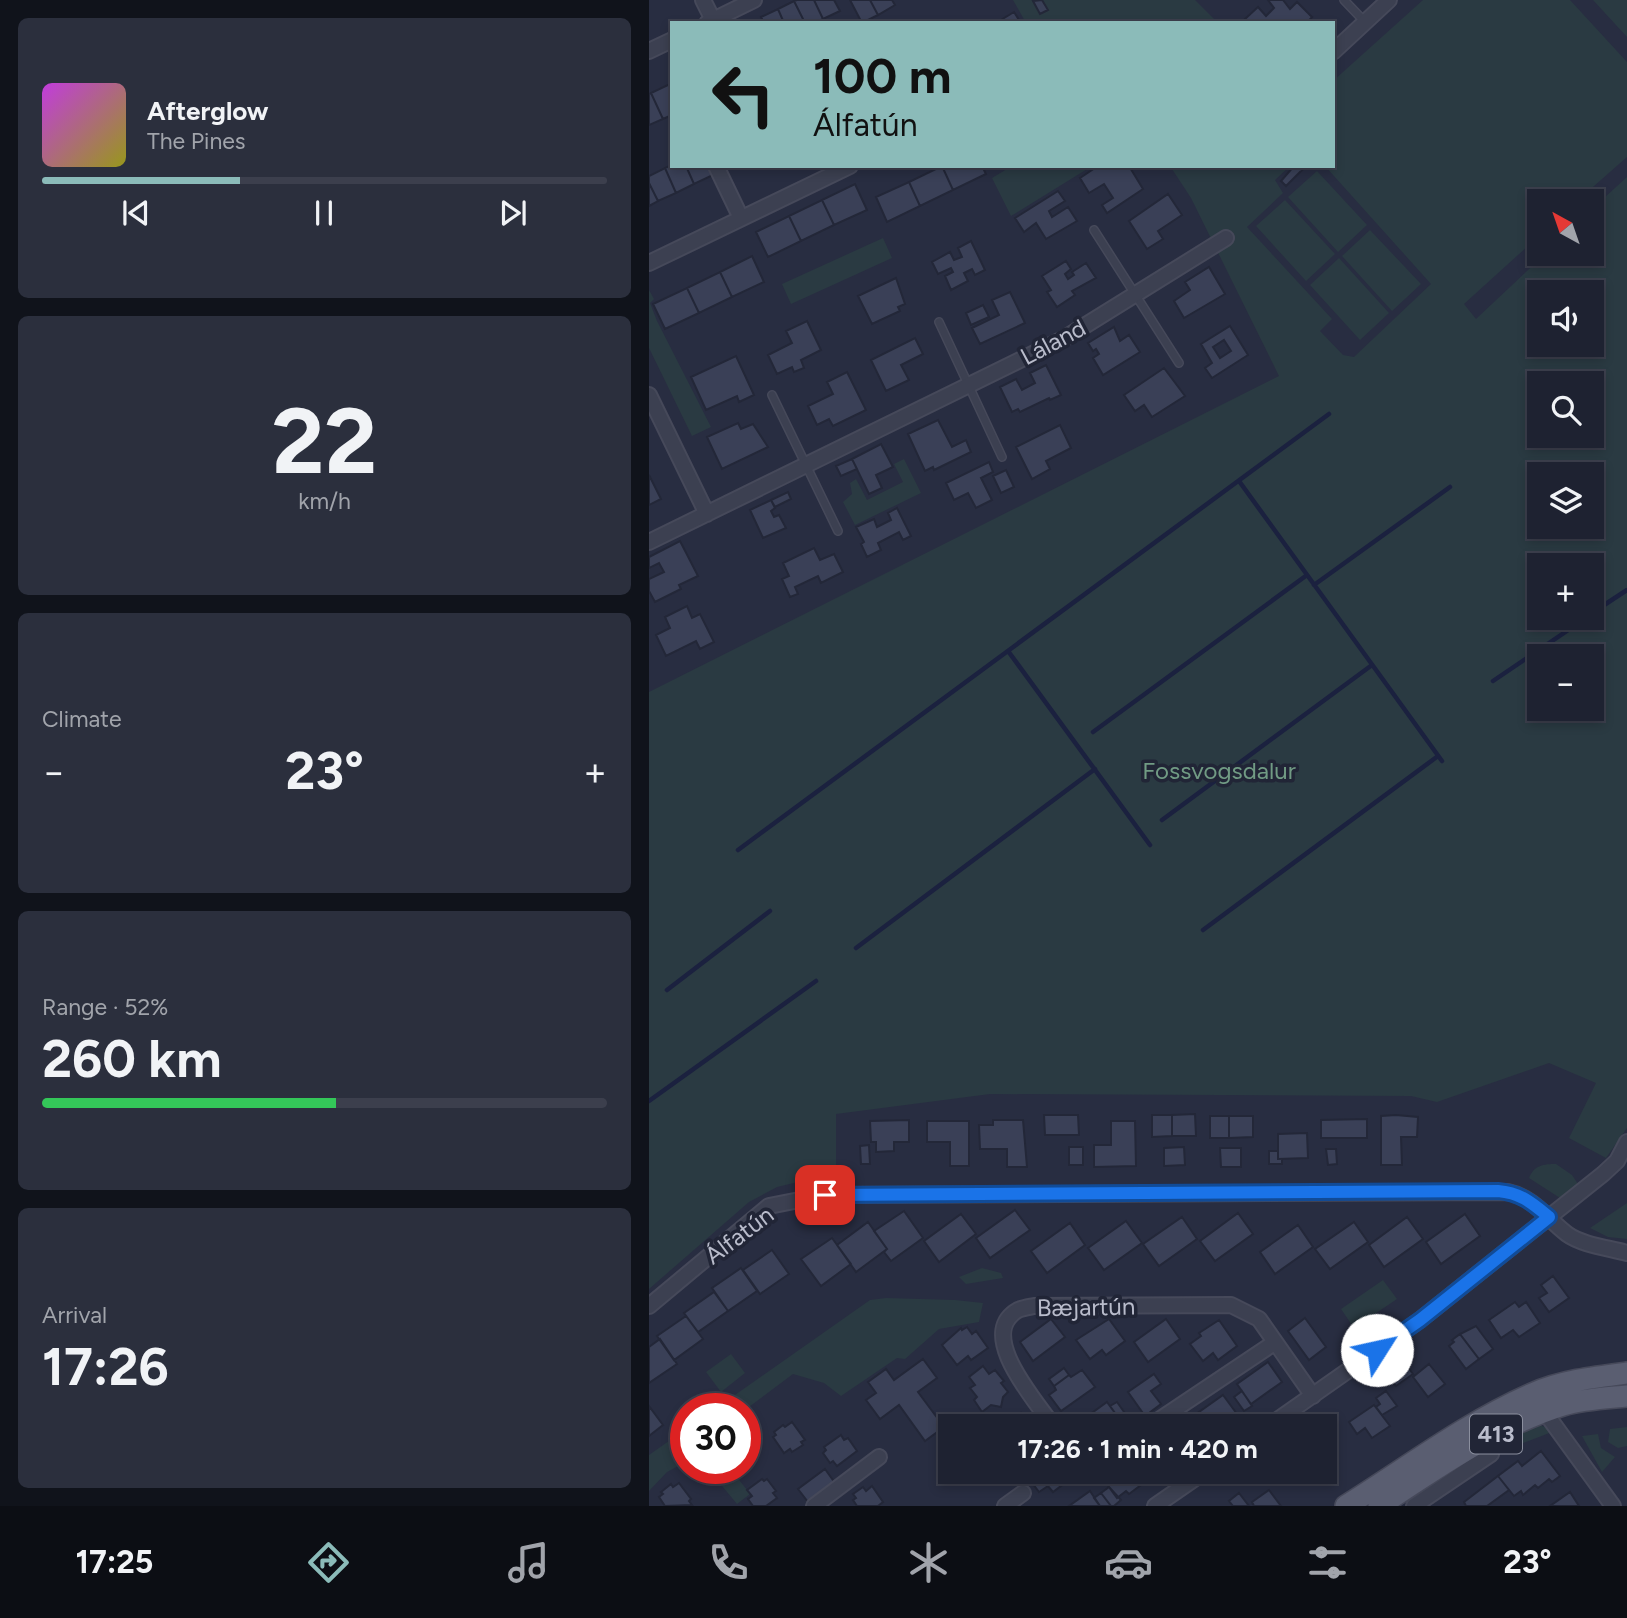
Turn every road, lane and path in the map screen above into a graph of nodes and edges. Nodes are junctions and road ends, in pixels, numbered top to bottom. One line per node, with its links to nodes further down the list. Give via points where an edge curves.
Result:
1 (703, 0): 5 (street)
2 (754, 0): 5 (street)
3 (1344, 0): 6 (lane)
4 (1389, 0): 6 (street)
5 (710, 21)
6 (1365, 22): 8 (street)
7 (670, 41): 9 (street)
8 (1335, 50)
9 (649, 51)
10 (717, 168): 12 (street)
11 (846, 168): 12 (street)
12 (741, 218): 15 (street)
13 (1094, 230): 16 (lane)
14 (1227, 238): 16 (street, Láland)
15 (649, 263)
16 (1135, 294): 18 (lane); 19 (street, Láland, via 1065,338)
17 (939, 322): 19 (lane)
18 (1179, 363)
19 (969, 385): 22 (lane); 23 (street, Láland)
20 (649, 395): 24 (street)
21 (772, 395): 23 (lane)
22 (1002, 457)
23 (806, 465): 24 (street, Láland); 25 (lane)
24 (707, 514): 26 (street, Láland)
25 (838, 531)
26 (649, 542)
27 (1627, 1142): 28 (street, via 1617,1161)
28 (1549, 1217): 29 (street, Álfatún, via 1575,1238); 30 (street, Álfatún, via 1528,1199 1498,1191 825,1195 769,1206); 33 (street, via 1420,1320)
29 (1627, 1253)
30 (649, 1306)
31 (1274, 1343): 33 (street, Bæjartún); 36 (street, Bæjartún, via 1259,1319 1231,1305 1034,1306 1017,1311 1005,1324 1002,1342 1006,1356); 37 (street)
32 (1627, 1373): 46 (main road, 413, via 1533,1394 1472,1425)
33 (1313, 1396): 38 (street)
34 (1627, 1396): 35 (main road, 413)
35 (1544, 1411): 39 (main road, 413); 49 (street)
36 (1045, 1414)
37 (1168, 1414)
38 (1287, 1414)
39 (1485, 1439): 47 (main road, 413); 48 (street, via 1491,1454)
40 (879, 1457): 43 (street)
41 (1187, 1484): 45 (street)
42 (1022, 1493): 44 (street)
43 (814, 1506)
44 (1005, 1506)
45 (1155, 1506)
46 (1346, 1506)
47 (1379, 1506)
48 (1414, 1506)
49 (1613, 1506)

